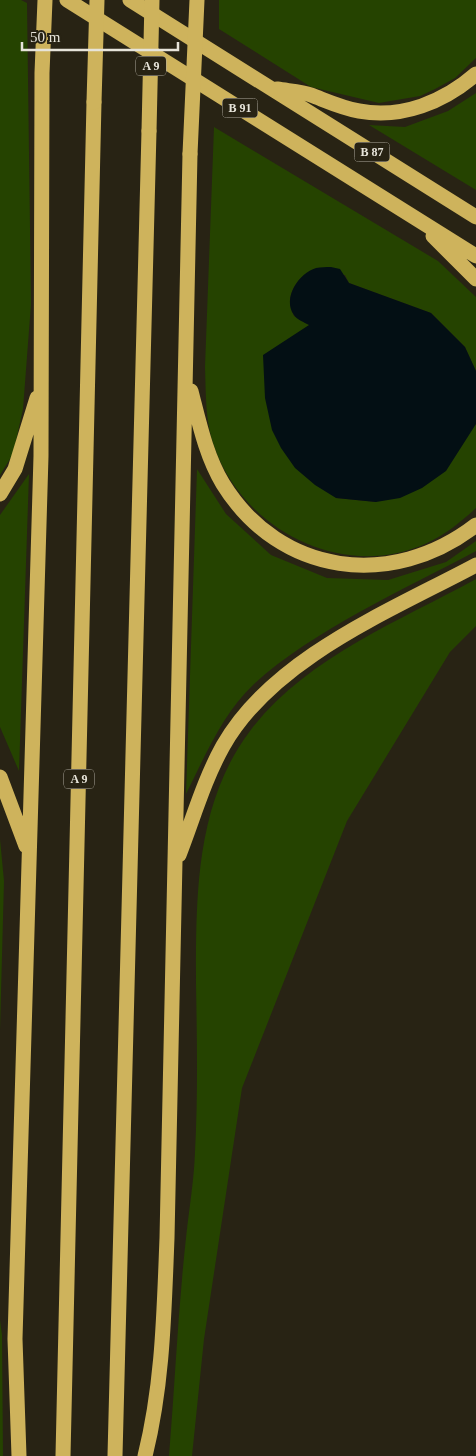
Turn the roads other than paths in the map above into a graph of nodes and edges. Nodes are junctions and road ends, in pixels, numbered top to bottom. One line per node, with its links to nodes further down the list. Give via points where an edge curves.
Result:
1 (45, 0): 14 (highway, via 42,73)
2 (68, 0): 9 (highway, B 91)
3 (97, 0): 22 (highway, A 9, bridge)
4 (130, 0): 8 (highway, B 87)
5 (152, 0): 23 (highway, A 9, bridge)
6 (197, 0): 13 (highway, bridge)
7 (476, 74): 8 (highway, via 432,102 387,112 359,111 310,95)
8 (268, 87): 10 (highway, B 87)
9 (413, 215): 11 (highway, B 91); 12 (highway)
10 (476, 217)
11 (476, 256)
12 (476, 279)
13 (186, 371): 16 (highway, via 199,423 222,482 250,519 287,546 329,562 375,566 420,557 453,542); 20 (highway)
14 (43, 375): 15 (highway, via 24,446 15,470); 19 (highway)
15 (0, 494)
16 (476, 525)
17 (476, 565): 20 (highway, via 343,636 306,659 261,695 223,746)
18 (0, 778): 19 (highway)
19 (29, 853): 21 (highway, via 15,1339)
20 (176, 866): 24 (highway, via 162,1358 154,1419)
21 (19, 1456)
22 (63, 1456)
23 (115, 1456)
24 (145, 1456)

